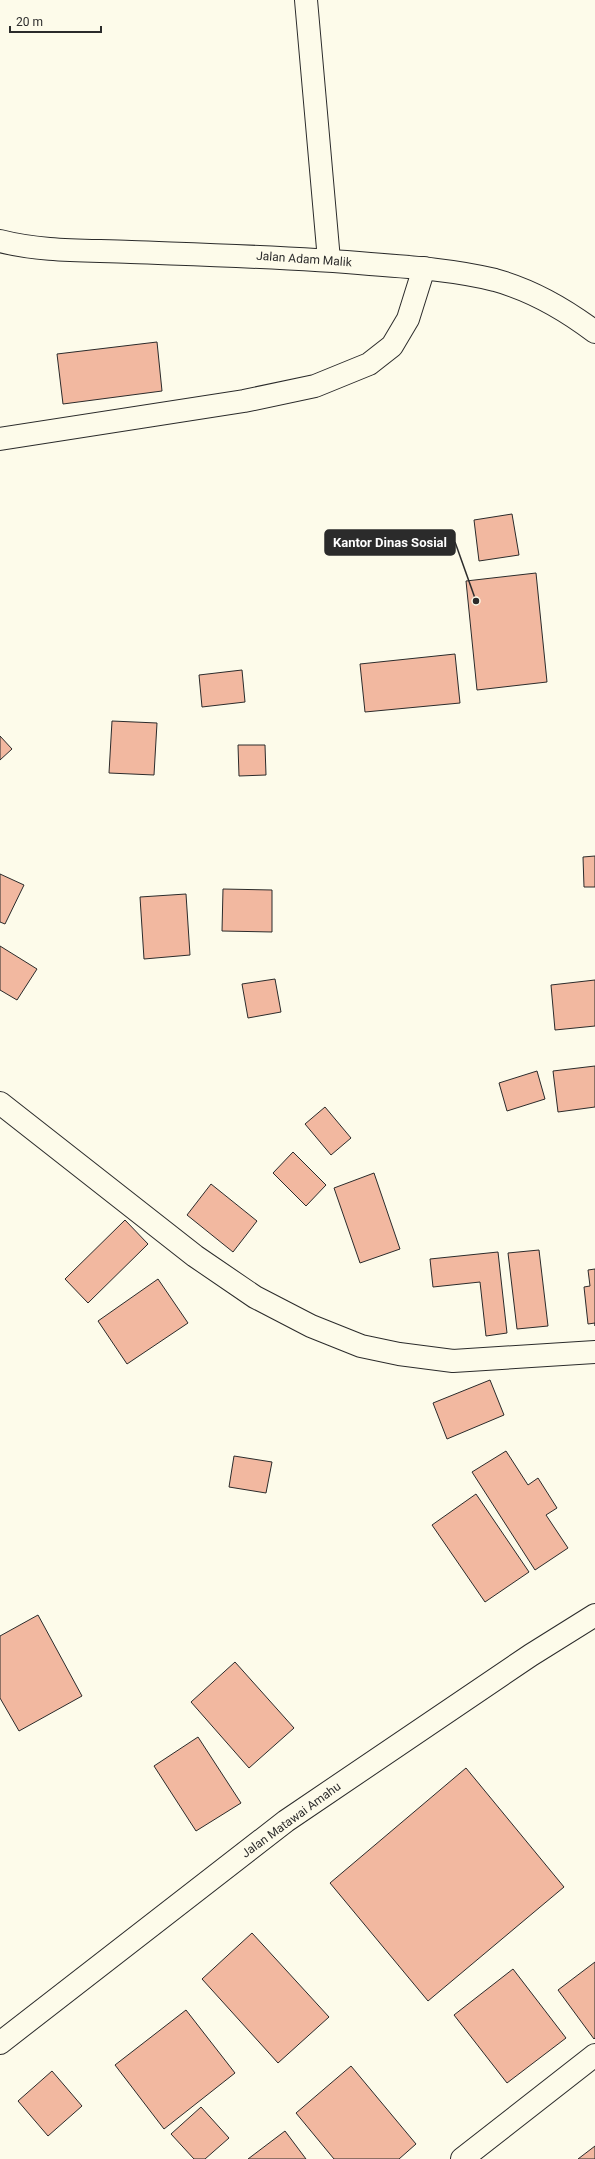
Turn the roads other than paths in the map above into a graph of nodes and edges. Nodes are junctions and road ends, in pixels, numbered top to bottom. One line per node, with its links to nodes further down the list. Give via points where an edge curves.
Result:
1 (306, 0): 3 (main road)
2 (0, 241): 3 (main road, Jalan Adam Malik, via 64,250)
3 (329, 260): 4 (main road, Jalan Adam Malik)
4 (424, 268): 5 (main road, Jalan Adam Malik, via 495,280 528,292 577,318); 6 (main road, via 408,318 392,346 369,364 315,386 244,401)
5 (595, 332)
6 (0, 439)
7 (0, 1103): 8 (main road, via 195,1256 255,1297 311,1326 361,1346 453,1361)
8 (595, 1352)
9 (595, 1615): 10 (main road, Jalan Matawai Amahu, via 531,1655 286,1821)
10 (0, 2043)
11 (595, 2055): 12 (main road)
12 (462, 2159)

